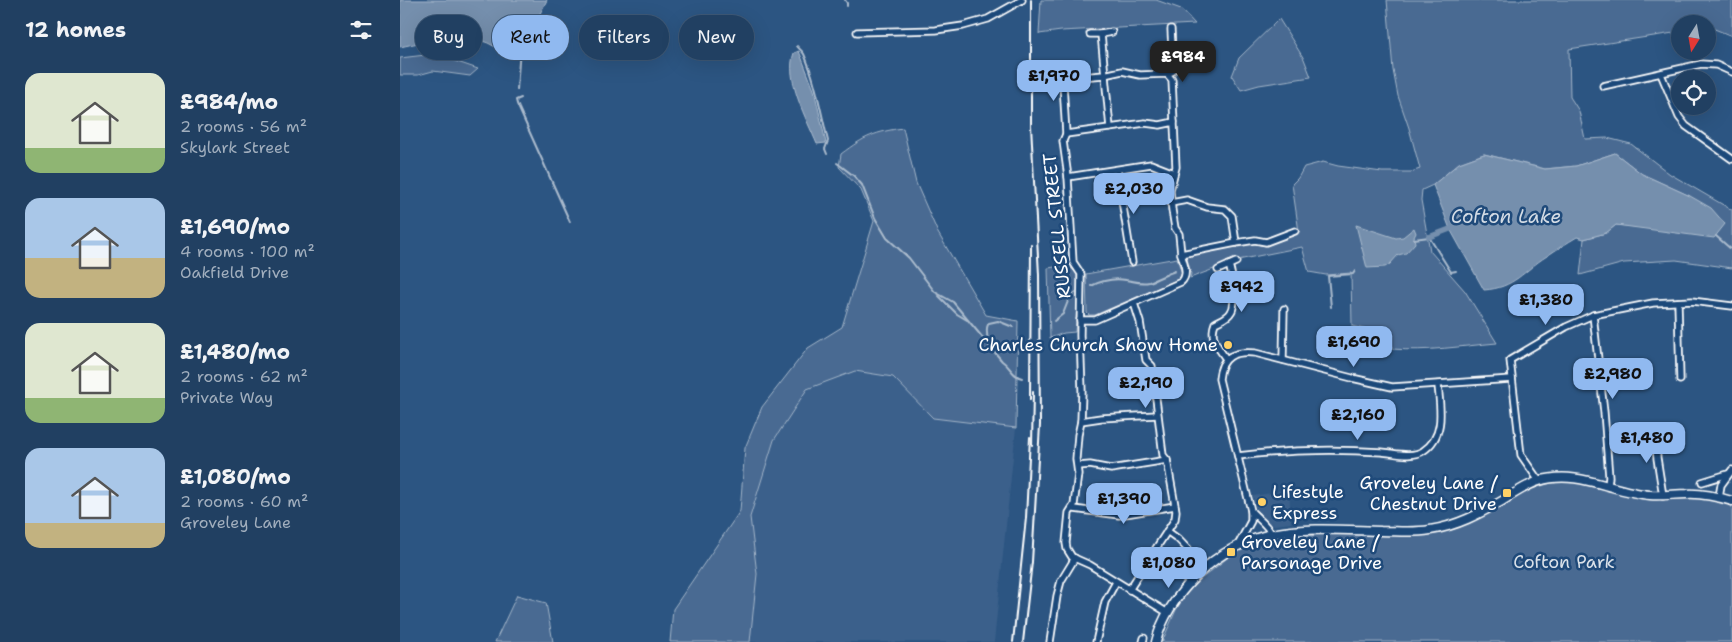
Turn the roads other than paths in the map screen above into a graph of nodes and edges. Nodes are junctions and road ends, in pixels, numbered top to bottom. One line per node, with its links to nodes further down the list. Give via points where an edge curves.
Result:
1 (1022, 0): 3 (street, via 988,19 963,26)
2 (1170, 29): 8 (street, via 1173,70)
3 (857, 32)
4 (1112, 32): 6 (street)
5 (1090, 34): 6 (street)
6 (1101, 34): 10 (street)
7 (1732, 72): 9 (street, via 1701,64)
8 (1167, 74): 10 (street, RUSSELL STREET, via 1140,75 1122,71); 12 (street, via 1173,83)
9 (1661, 74): 11 (street); 15 (street, via 1679,117 1692,131)
10 (1104, 75): 13 (street); 14 (street, RUSSELL STREET, via 1069,78 1063,84)
11 (1603, 86)
12 (1174, 122): 13 (street); 17 (street)
13 (1110, 128): 14 (street)
14 (1066, 134): 18 (street, RUSSELL STREET, via 1063,141)
15 (1732, 159)
16 (1117, 170): 17 (street, via 1151,164); 18 (street); 23 (street)
17 (1174, 173): 19 (street, via 1170,185)
18 (1068, 177): 32 (street, RUSSELL STREET, via 1073,262 1081,274)
19 (1171, 203): 21 (street, via 1188,200 1225,209 1232,216); 22 (street)
20 (1295, 230): 21 (street, via 1266,242)
21 (1236, 243): 22 (street)
22 (1181, 254): 27 (street, via 1185,278)
23 (1132, 262)
24 (1236, 262): 25 (street)
25 (1229, 265): 26 (street); 33 (street, via 1234,306 1228,316 1215,323 1212,336)
26 (1218, 270)
27 (1134, 302): 32 (street, via 1095,320); 38 (street, via 1146,360 1152,366)
28 (1678, 302): 29 (street); 31 (street, via 1632,306); 36 (street)
29 (1732, 306)
30 (1284, 309): 34 (street)
31 (1593, 315): 35 (street, via 1510,360); 47 (street)
32 (1080, 320): 39 (street, RUSSELL STREET)
33 (1226, 359): 34 (street, via 1244,352); 41 (street, via 1220,370 1220,386)
34 (1283, 360): 37 (street, via 1392,386)
35 (1512, 379): 37 (street); 45 (street, via 1521,455)
36 (1680, 380)
37 (1438, 385): 41 (street, via 1439,429 1435,439 1421,452 1410,455 1303,451)
38 (1157, 415): 39 (street); 42 (street, via 1163,455)
39 (1081, 421): 43 (street, RUSSELL STREET)
40 (1655, 431): 48 (street)
41 (1238, 456): 53 (street)
42 (1167, 460): 43 (street, via 1111,469); 51 (street)
43 (1078, 466): 52 (street, RUSSELL STREET)
44 (1730, 472): 46 (street); 49 (street, via 1721,485)
45 (1539, 481): 47 (main road, via 1575,478); 57 (main road, via 1474,517 1437,529 1317,529)
46 (1702, 482)
47 (1608, 485): 48 (main road)
48 (1663, 496): 49 (main road)
49 (1719, 497): 50 (main road)
50 (1732, 501)
51 (1175, 506): 52 (street, via 1119,516); 56 (street, via 1175,519)
52 (1074, 509): 59 (street, RUSSELL STREET, via 1070,513 1066,543 1069,554)
53 (1251, 511): 54 (street); 55 (street)
54 (1259, 521): 55 (street); 57 (street, via 1270,529)
55 (1249, 527): 58 (street)
56 (1167, 531): 60 (street); 62 (street)
57 (1271, 534): 58 (main road)
58 (1238, 545): 63 (main road, via 1207,565 1187,585)
59 (1075, 558): 61 (street); 64 (street, via 1061,581)
60 (1198, 560)
61 (1116, 582): 62 (street); 65 (street, via 1105,602)
62 (1129, 590): 63 (street)
63 (1168, 613): 66 (main road)
64 (1050, 642)
65 (1096, 642)
66 (1156, 642)

